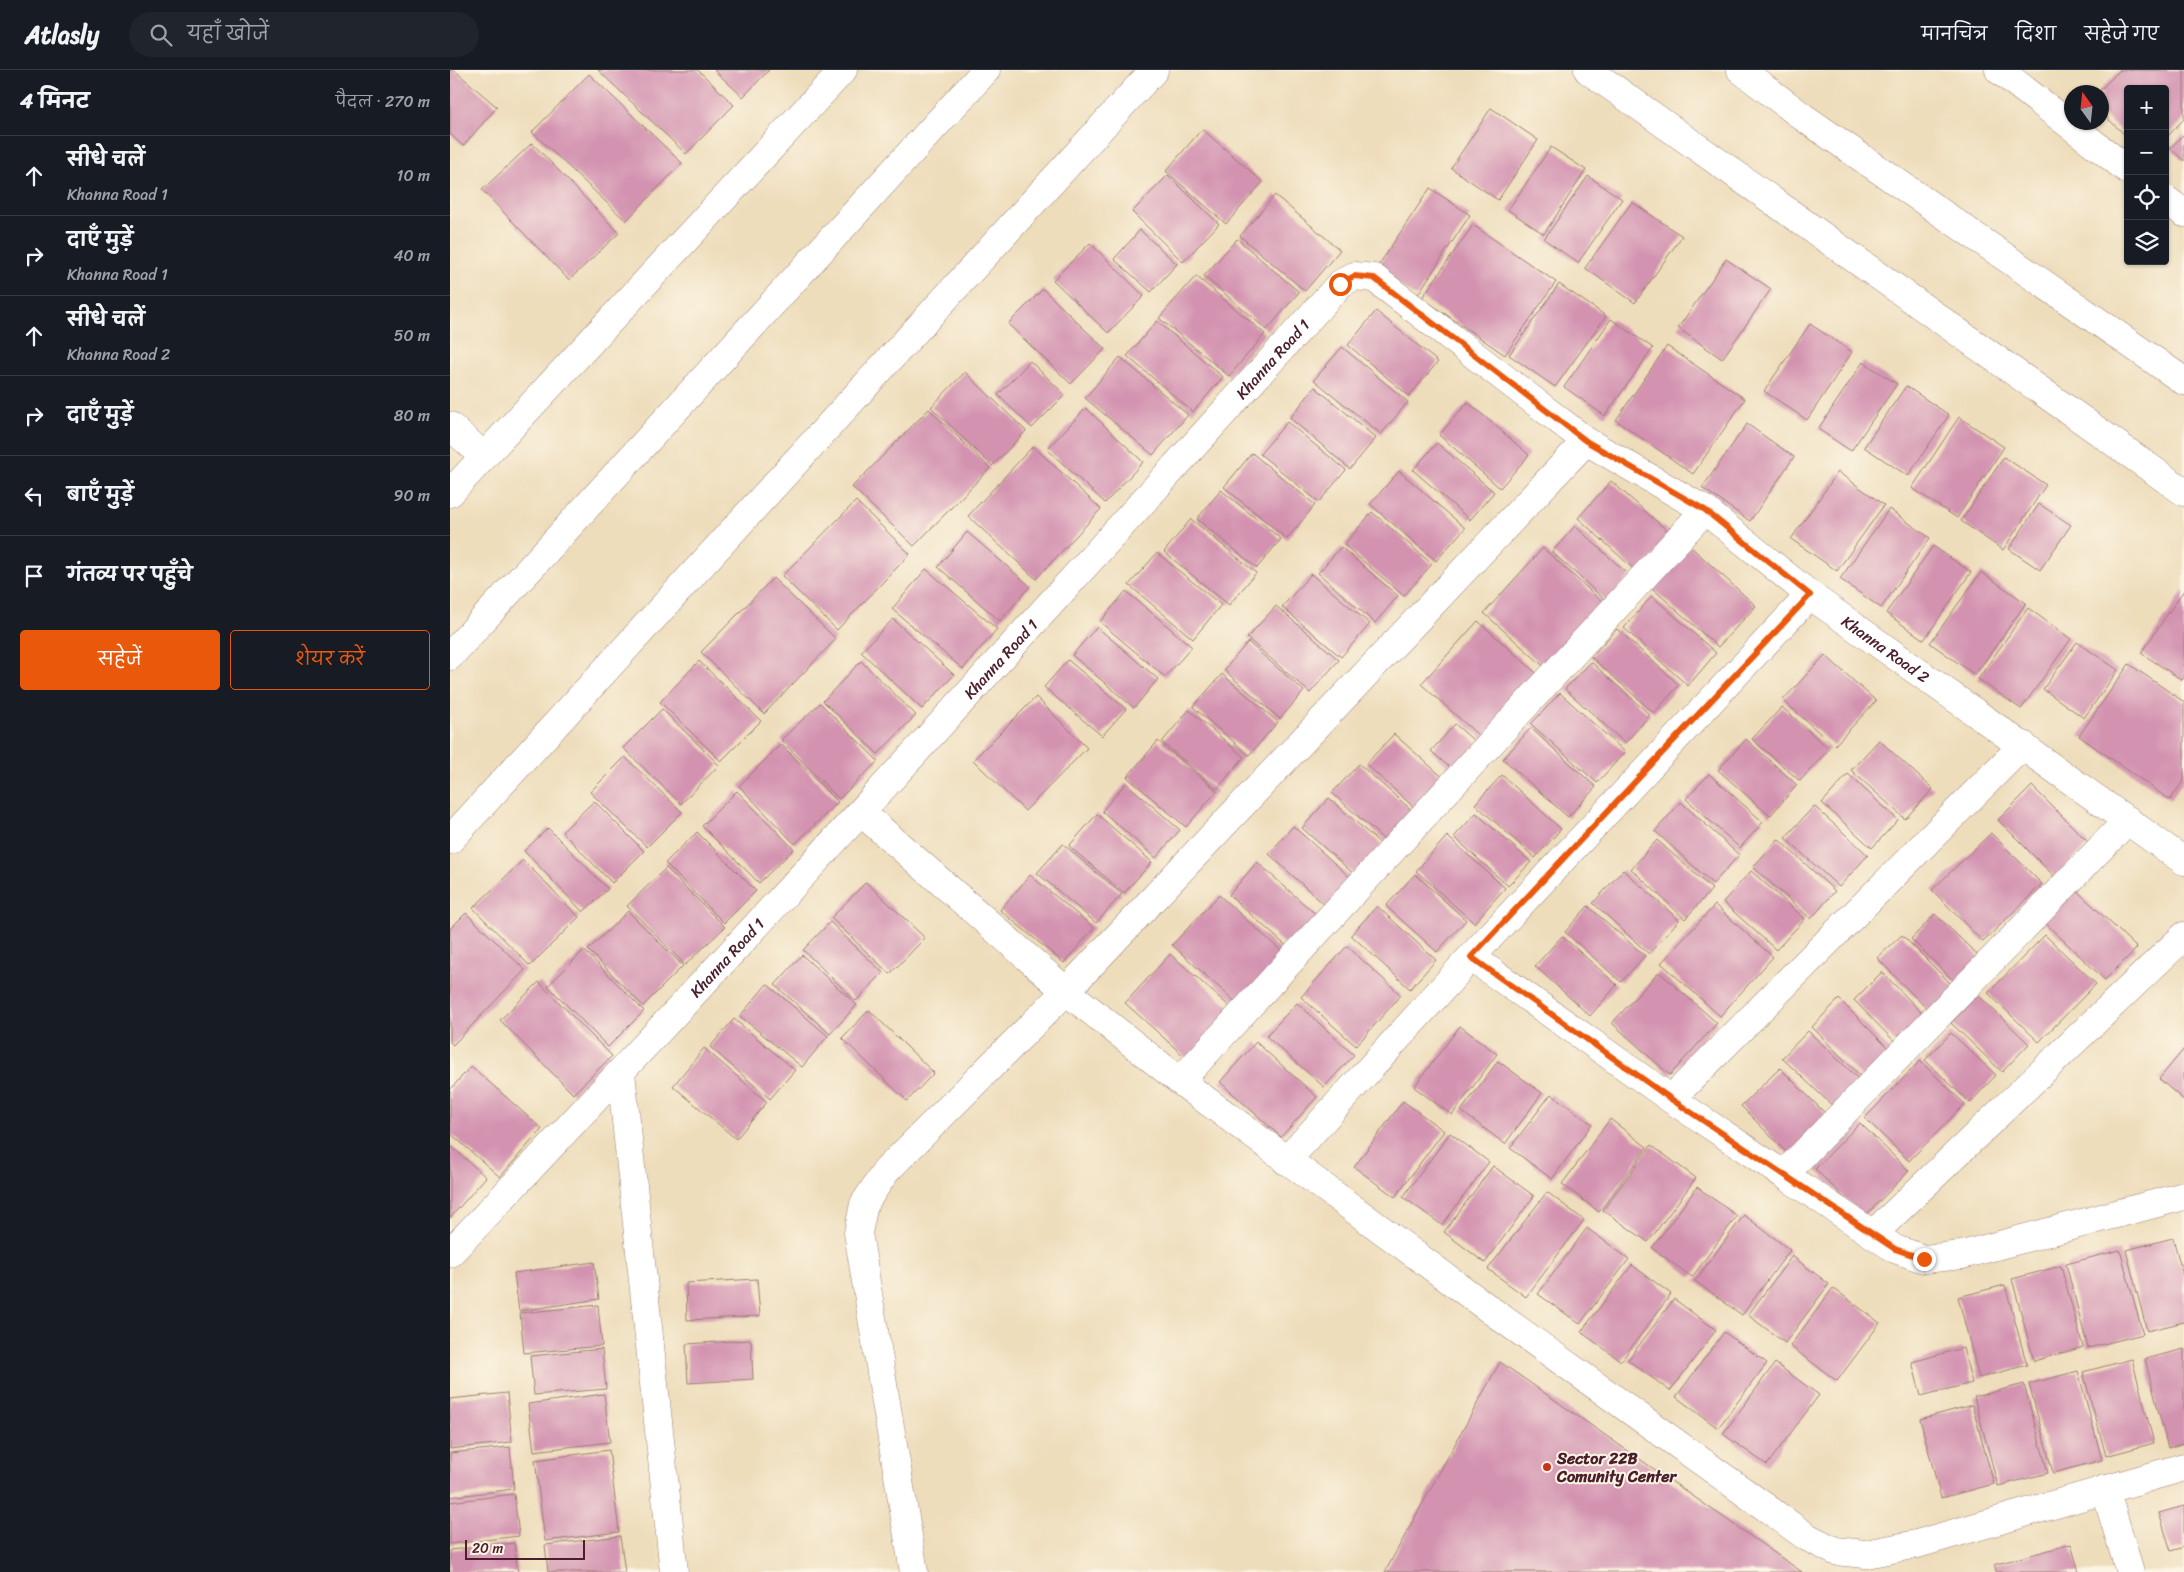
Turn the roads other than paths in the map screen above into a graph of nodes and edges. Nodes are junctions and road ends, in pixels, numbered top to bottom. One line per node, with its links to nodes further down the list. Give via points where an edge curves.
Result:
1 (843, 70): 13 (street)
2 (986, 70): 18 (street)
3 (1154, 70): 22 (street)
4 (1588, 70): 14 (street)
5 (1742, 70): 10 (street, via 1803,117)
6 (1998, 70): 7 (street)
7 (2124, 167)
8 (2169, 202): 9 (street)
9 (2184, 213)
10 (2184, 381)
11 (450, 426): 13 (street)
12 (1586, 441): 16 (street, Khanna Road 2); 20 (street, Khanna Road 1, via 1374,278 1354,276 1340,284); 26 (street)
13 (484, 456): 15 (street)
14 (2184, 492)
15 (450, 493)
16 (1705, 510): 17 (street, Khanna Road 2); 28 (street)
17 (1810, 595): 19 (street, Khanna Road 2); 25 (street)
18 (450, 656)
19 (2023, 745): 21 (street, Khanna Road 2); 29 (street)
20 (862, 813): 26 (street); 27 (street, Khanna Road 1)
21 (2128, 820): 23 (street, Khanna Road 2); 31 (street)
22 (450, 840)
23 (2184, 861)
24 (2184, 936): 33 (street)
25 (1471, 957): 29 (street); 30 (street)
26 (1066, 990): 28 (street); 39 (street, via 886,1170 864,1204 858,1233)
27 (621, 1072): 34 (street, Khanna Road 1); 38 (street)
28 (1180, 1081): 30 (street)
29 (1671, 1099): 31 (street)
30 (1286, 1161): 37 (street, via 1807,1537)
31 (1784, 1174): 33 (street)
32 (2184, 1196): 33 (street, via 1962,1255 1924,1259 1895,1249)
33 (1873, 1234)
34 (450, 1253)
35 (2184, 1467): 36 (street)
36 (2105, 1489): 37 (street, via 1917,1544); 40 (street)
37 (1868, 1563)
38 (674, 1572)
39 (914, 1572)
40 (2130, 1572)

